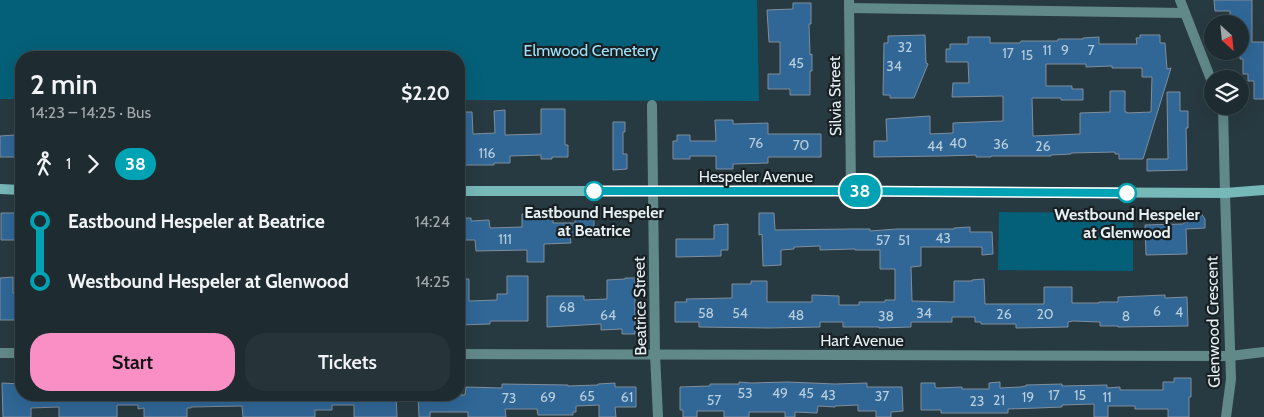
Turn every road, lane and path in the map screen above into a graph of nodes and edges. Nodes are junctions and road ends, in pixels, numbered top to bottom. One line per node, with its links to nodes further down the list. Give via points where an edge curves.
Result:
1 (1180, 0): 3 (street)
2 (849, 4): 3 (street); 12 (street, Silvia Street)
3 (1185, 12): 4 (street)
4 (1207, 70)
5 (652, 105): 11 (street, Beatrice Street)
6 (1223, 115): 13 (street, Glenwood Crescent)
7 (0, 190): 8 (main road)
8 (15, 190)
9 (1264, 190): 13 (main road, Hespeler Avenue)
10 (465, 191): 11 (main road, Hespeler Avenue)
11 (653, 191): 12 (main road, Hespeler Avenue); 18 (street, Beatrice Street)
12 (851, 191): 13 (main road, Hespeler Avenue)
13 (1225, 194): 19 (street, Glenwood Crescent)
14 (1264, 352): 19 (street, Hart Avenue)
15 (0, 353): 16 (street)
16 (15, 353)
17 (465, 354): 18 (street, Hart Avenue)
18 (655, 354): 19 (street, Hart Avenue); 20 (street, Beatrice Street)
19 (1230, 356): 21 (street, Glenwood Crescent, via 1231,380)
20 (658, 417)
21 (1226, 417)

